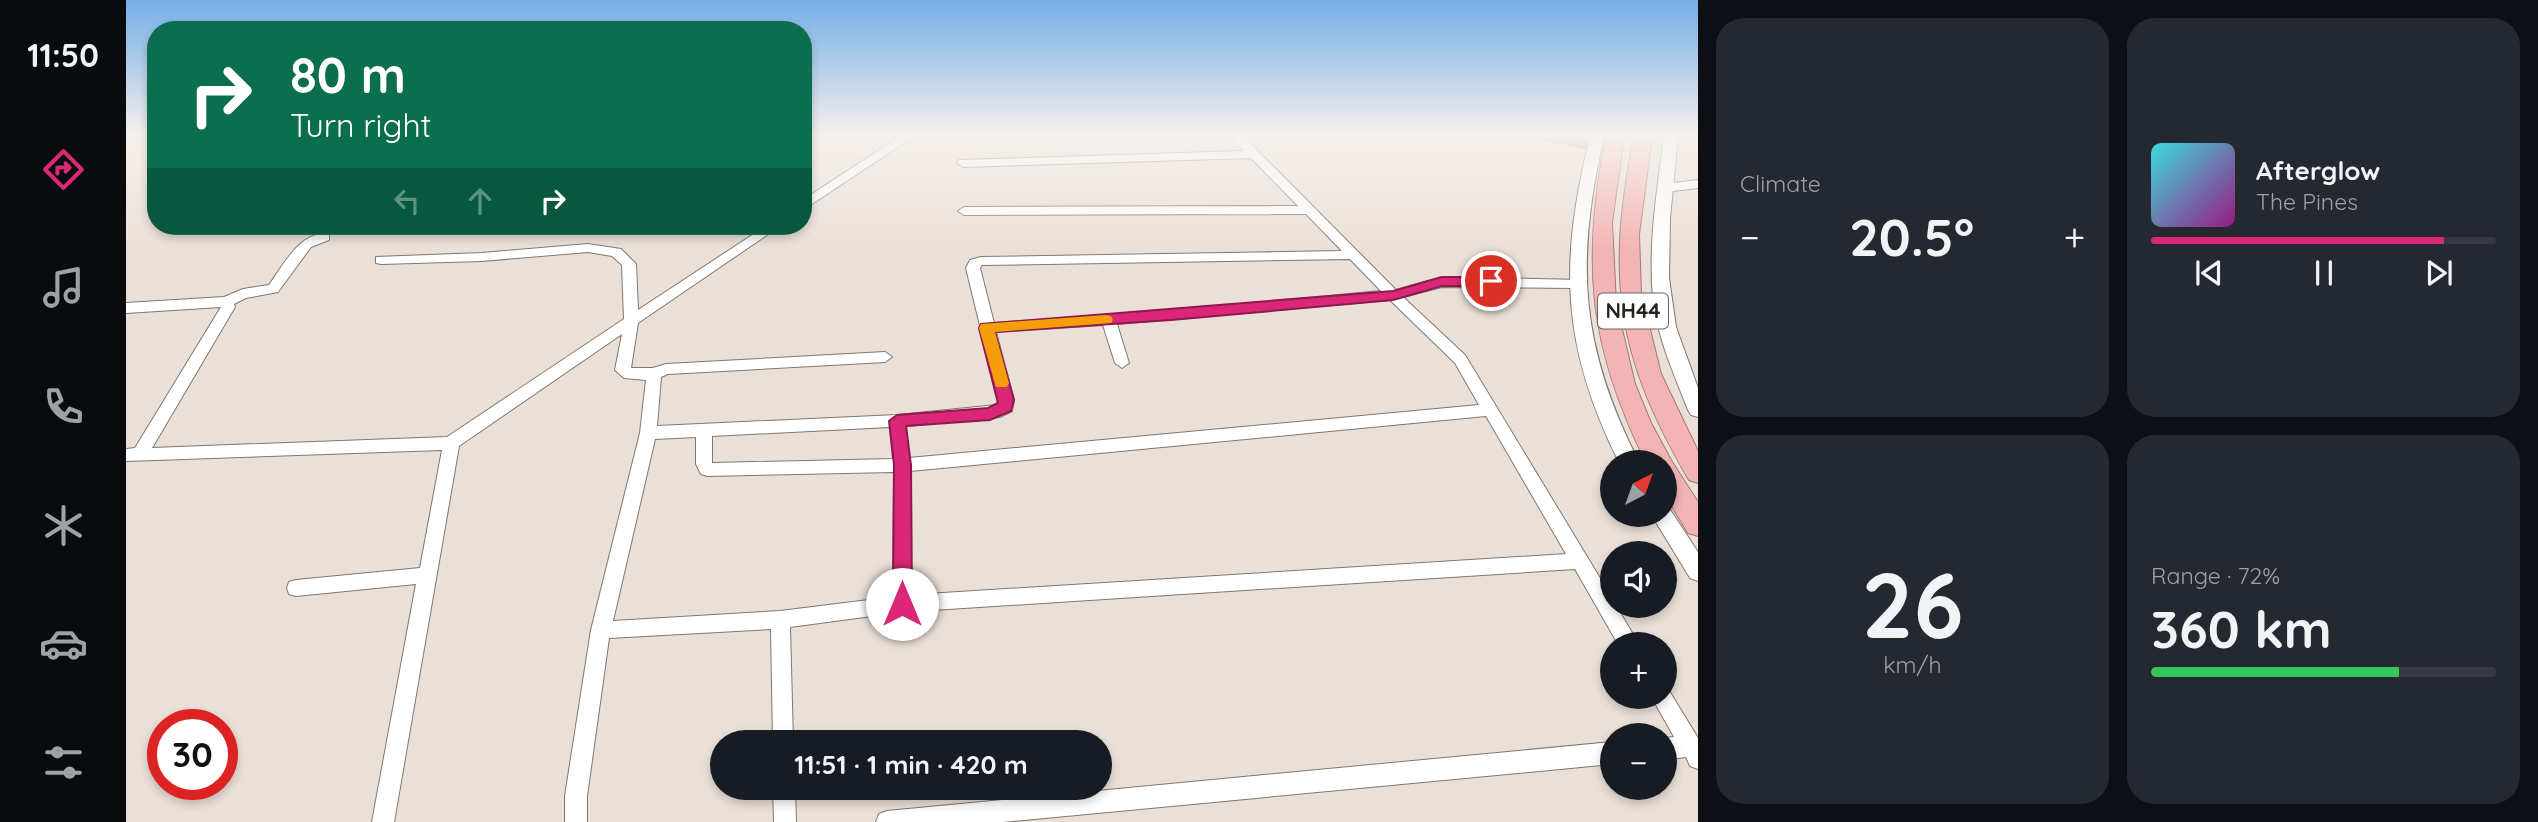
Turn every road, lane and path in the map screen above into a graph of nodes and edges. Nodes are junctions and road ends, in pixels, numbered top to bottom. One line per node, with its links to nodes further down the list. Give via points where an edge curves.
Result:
1 (849, 175): 9 (street)
2 (1274, 175): 10 (street)
3 (1591, 175): 16 (street)
4 (1608, 175): 33 (highway, NH44, via 1600,223 1603,291 1617,362)
5 (1636, 175): 36 (highway, NH44, via 1628,264 1633,311 1660,399)
6 (1666, 175): 8 (street)
7 (1698, 184): 8 (street)
8 (1665, 188): 27 (street, via 1662,299 1672,343)
9 (812, 200)
10 (1308, 210): 11 (street); 14 (street)
11 (964, 211)
12 (760, 235): 21 (street)
13 (324, 237): 18 (street, via 306,244 274,289)
14 (1353, 255): 17 (street); 22 (street, via 981,261 973,268)
15 (381, 260): 21 (street, via 607,249 629,264)
16 (1577, 284): 17 (street, via 1442,282); 32 (street, via 1585,340)
17 (1397, 294): 20 (street); 26 (street, via 1460,359)
18 (226, 302): 19 (street); 34 (street, via 228,307)
19 (127, 310)
20 (1108, 320): 22 (street); 24 (street)
21 (631, 321): 25 (street, via 623,370); 31 (street)
22 (986, 328): 28 (street, via 1006,407 990,414)
23 (885, 357): 25 (street, via 666,369)
24 (1122, 363)
25 (654, 374): 30 (street)
26 (1490, 410): 35 (street); 40 (street)
27 (1698, 410)
28 (897, 421): 29 (street); 35 (street)
29 (704, 430): 30 (street); 35 (street, via 707,469)
30 (648, 433): 46 (street)
31 (451, 443): 34 (street); 42 (street)
32 (1624, 450)
33 (1654, 450)
34 (132, 455)
35 (902, 465): 44 (street)
36 (1698, 473)
37 (1677, 491): 38 (highway)
38 (1698, 525)
39 (1669, 527): 41 (street)
40 (1580, 561): 44 (street); 47 (street)
41 (1698, 571)
42 (426, 575): 43 (street); 53 (street)
43 (296, 588)
44 (902, 604): 45 (street)
45 (780, 620): 46 (street); 49 (street)
46 (601, 630): 54 (street)
47 (1622, 632)
48 (1669, 709): 50 (street)
49 (783, 730)
50 (1694, 752)
51 (1600, 754): 56 (street)
52 (784, 800): 55 (street)
53 (383, 822)
54 (576, 822)
55 (785, 822)
56 (887, 822)

